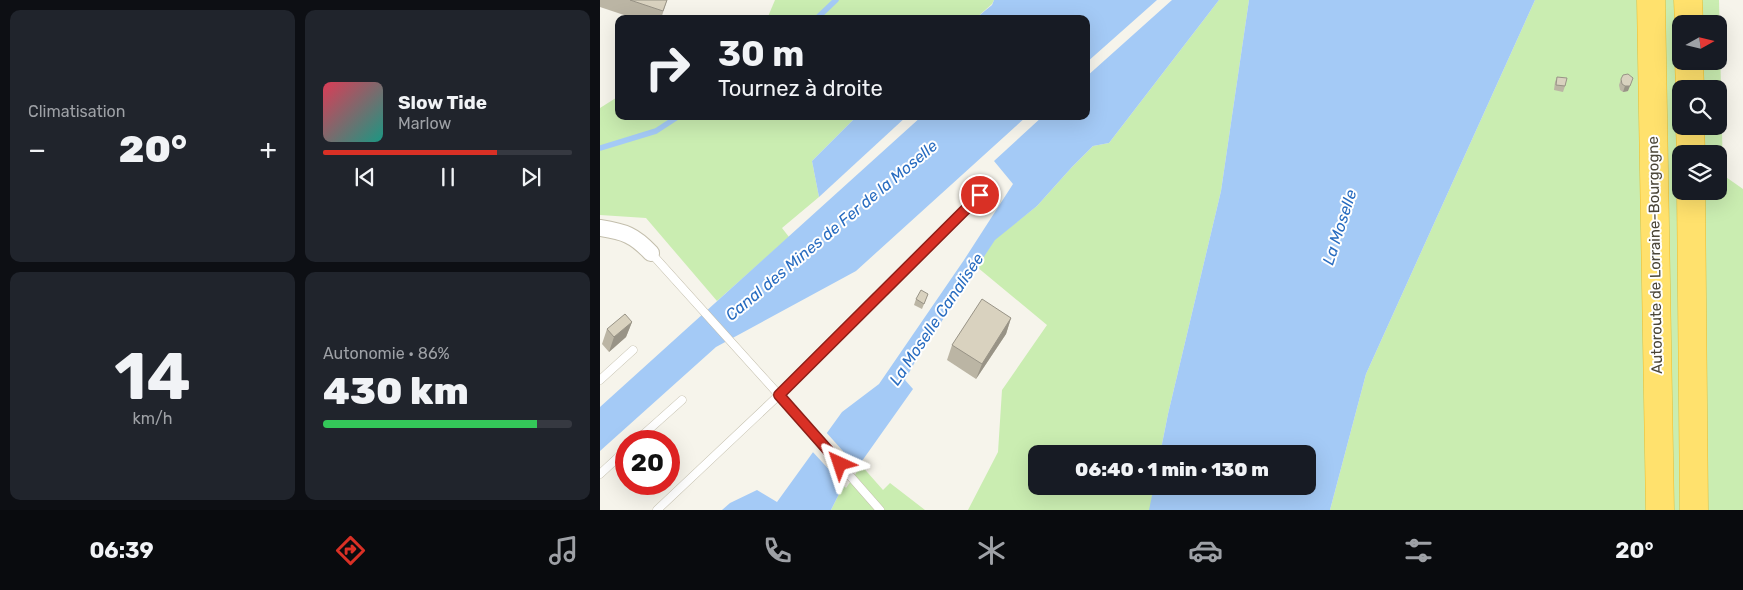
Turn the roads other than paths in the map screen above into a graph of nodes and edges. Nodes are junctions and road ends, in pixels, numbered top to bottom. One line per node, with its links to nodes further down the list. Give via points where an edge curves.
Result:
1 (1651, 0): 17 (highway, Autoroute de Lorraine-Bourgogne)
2 (1688, 0): 3 (highway)
3 (1689, 15)
4 (980, 195): 10 (lane)
5 (1691, 200): 18 (highway)
6 (600, 228): 7 (street, via 638,239)
7 (651, 253): 10 (lane)
8 (633, 350): 9 (lane)
9 (600, 380)
10 (779, 395): 15 (lane); 16 (lane)
11 (682, 400): 12 (lane)
12 (648, 430)
13 (615, 460): 14 (lane)
14 (600, 474)
15 (878, 507)
16 (657, 510)
17 (1660, 510)
18 (1694, 510)

